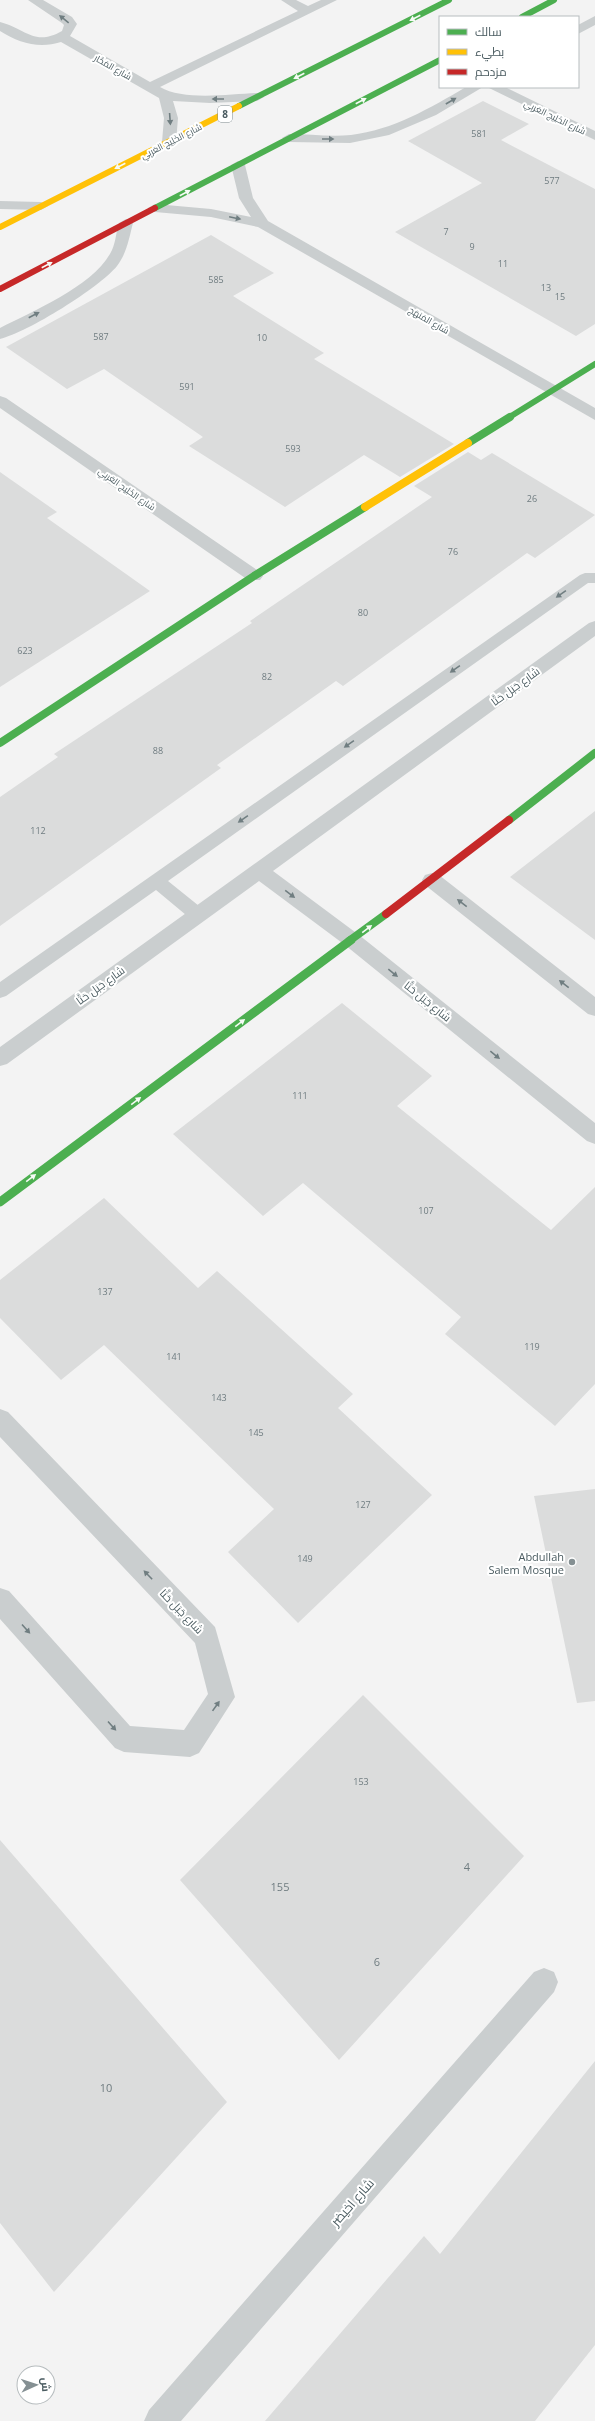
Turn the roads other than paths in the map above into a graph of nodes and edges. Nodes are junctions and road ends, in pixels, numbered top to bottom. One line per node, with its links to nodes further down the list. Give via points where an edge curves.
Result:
1 (34, 0): 11 (street, one-way to 1, via 70,29 70,24 62,16)
2 (287, 0): 6 (street)
3 (331, 0): 6 (street)
4 (449, 0): 17 (main road, شارع الخَلِيج العَربِي / 8, one-way to 17)
5 (554, 0): 7 (main road)
6 (307, 11): 13 (street)
7 (524, 16)
8 (595, 20): 10 (street)
9 (0, 26): 11 (street, via 28,41 46,42)
10 (579, 29)
11 (62, 37): 13 (street, شارع المَحَّار)
12 (439, 61): 19 (main road, one-way to 12)
13 (150, 87): 16 (street, شارع المَحَّار)
14 (474, 88): 19 (street, one-way to 14, via 350,139 378,133 416,121)
15 (496, 88): 18 (street, شارع الخَلِيج العَربِي)
16 (165, 96): 17 (street, شارع المَحَّار, one-way to 16, via 210,99); 20 (street, one-way to 20, via 171,118)
17 (257, 97): 20 (main road, شارع الخَلِيج العَربِي / 8)
18 (595, 136)
19 (289, 138): 21 (main road)
20 (169, 142): 23 (main road, شارع الخَلِيج العَربِي / 8, one-way to 23)
21 (238, 165): 24 (main road, one-way to 21); 26 (street, شارع المَنهَج, via 246,198)
22 (0, 205): 23 (street)
23 (41, 206): 27 (main road, شارع الخَلِيج العَربِي / 8)
24 (155, 208): 25 (main road); 26 (street, شارع المَنهَج, one-way to 26, via 211,213)
25 (126, 224): 28 (main road, one-way to 25); 29 (street, one-way to 25, via 74,294 101,273 119,252)
26 (263, 224): 31 (street, شارع المَنهَج)
27 (0, 227)
28 (0, 289)
29 (0, 334)
30 (595, 364): 31 (main road)
31 (553, 391): 33 (street, شارع المَنهَج); 34 (main road)
32 (0, 401): 34 (street, شارع الخَلِيج العَربِي)
33 (595, 415)
34 (254, 576): 37 (main road)
35 (595, 578): 41 (lane, one-way to 41, via 585,578)
36 (595, 627): 39 (street, شارع جَبَل حَتَّا)
37 (0, 743)
38 (595, 752): 40 (main road)
39 (259, 871): 42 (street, شارع جَبَل حَتَّا); 43 (street, شارع جَبَل حَتَّا, one-way to 43)
40 (432, 880): 43 (main road, one-way to 40); 45 (street, one-way to 40)
41 (156, 881): 42 (lane); 44 (lane)
42 (198, 915): 46 (street, شارع جَبَل حَتَّا)
43 (352, 940): 47 (street, شارع جَبَل حَتَّا, one-way to 47); 48 (main road, one-way to 43)
44 (0, 991)
45 (595, 1008)
46 (0, 1058)
47 (595, 1135)
48 (0, 1202)
49 (0, 1420): 50 (street, شارع جَبَل حَتَّا, one-way to 49, via 124,1739 190,1744 222,1697 206,1636)
50 (0, 1600)
51 (544, 1982): 52 (street, شارع اخيضر)
52 (160, 2421)

